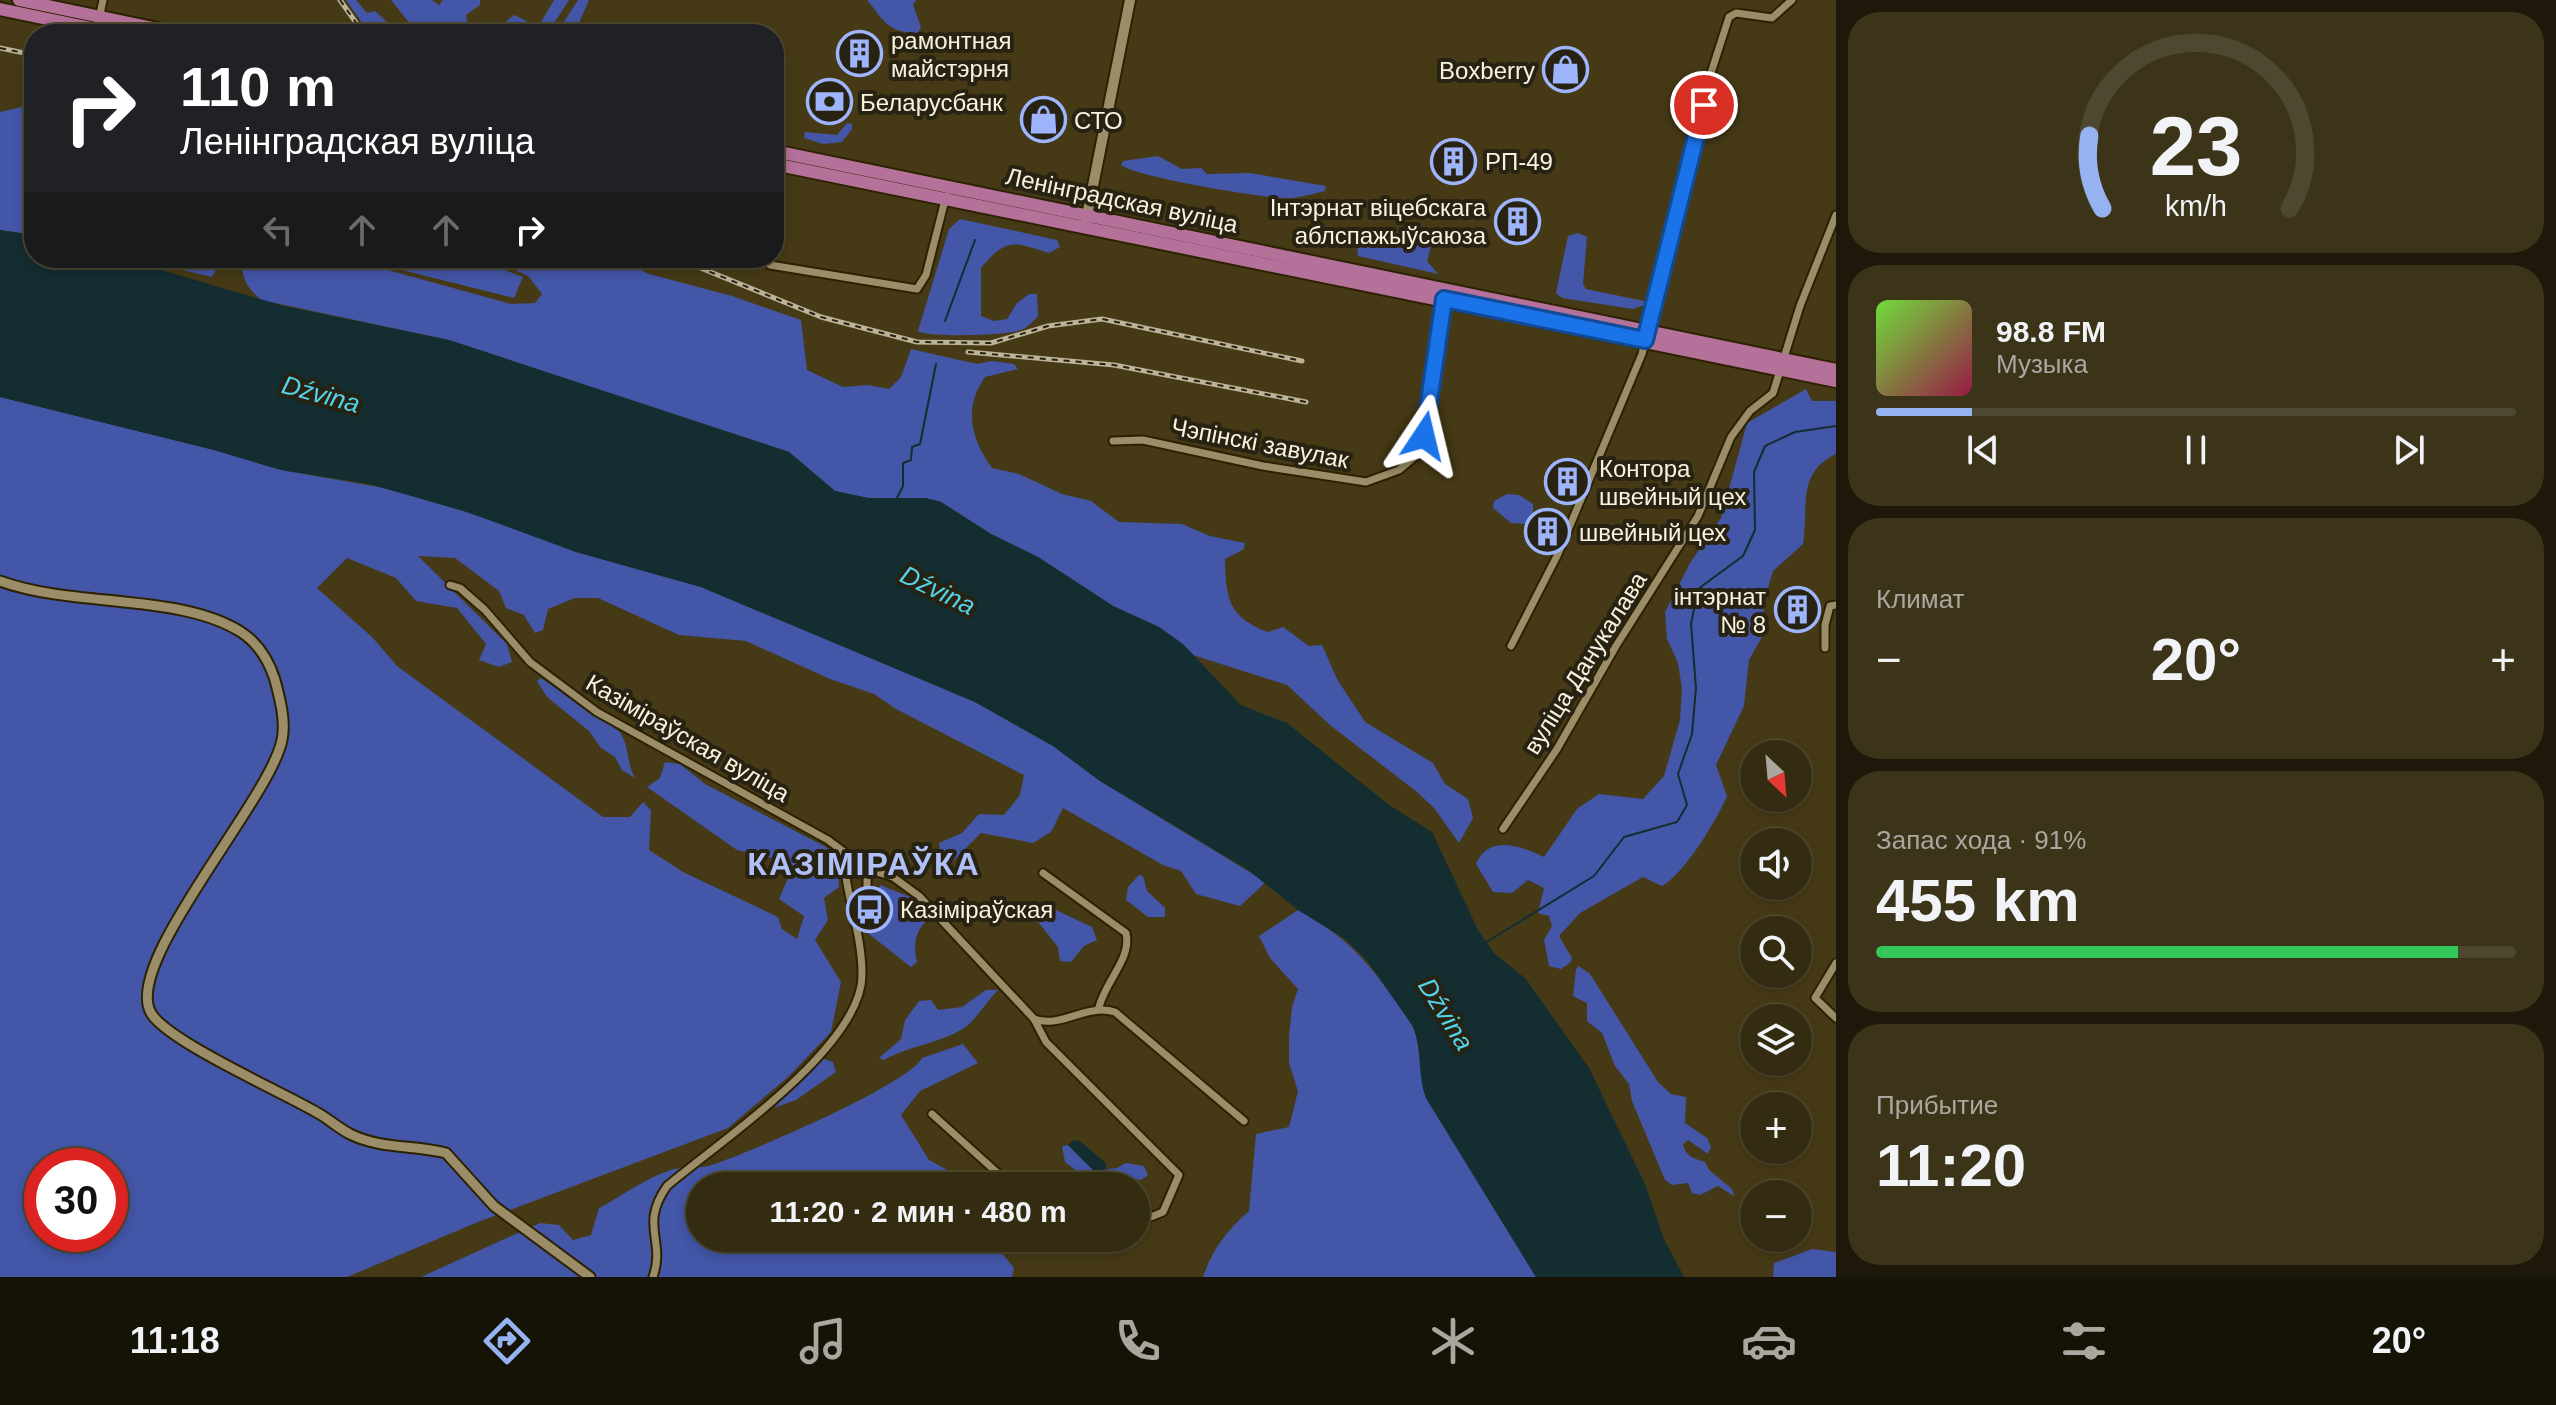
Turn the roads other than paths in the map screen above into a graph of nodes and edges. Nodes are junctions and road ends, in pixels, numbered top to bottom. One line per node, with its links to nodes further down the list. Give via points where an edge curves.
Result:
1 (19, 0): 6 (main road)
2 (103, 0): 6 (street)
3 (1130, 0): 11 (main road)
4 (1792, 0): 14 (street, via 1772,18 1736,13 1729,17)
5 (0, 9): 6 (main road)
6 (98, 23): 7 (main road)
7 (106, 24)
8 (784, 159): 9 (main road, Ленінградская вуліца)
9 (947, 192): 11 (main road, Ленінградская вуліца); 12 (street, via 926,275 917,289)
10 (1836, 215): 15 (street, вуліца Данукалава)
11 (1086, 220): 13 (main road, Ленінградская вуліца)
12 (784, 267)
13 (1445, 295): 14 (main road, Ленінградская вуліца); 18 (street, Чэпінскі завулак, via 1419,453 1399,470 1366,482 1143,440)
14 (1646, 336): 15 (main road, Ленінградская вуліца); 22 (street, via 1578,510)
15 (1782, 364): 16 (main road, Ленінградская вуліца); 17 (main road, Ленінградская вуліца); 24 (street, вуліца Данукалава, via 1773,393 1750,411 1731,437 1698,516)
16 (1836, 370)
17 (1836, 381)
18 (1113, 441)
19 (0, 581): 37 (street, via 86,600 206,614 258,646 272,673 282,705 282,741 155,963 147,982 152,1016 184,1040 351,1135 386,1146 446,1153 494,1206)
20 (450, 585): 25 (street, Казіміраўская вуліца, via 485,610 530,662 597,712)
21 (1836, 605): 23 (street, via 1830,606 1825,625)
22 (1511, 646)
23 (1825, 648)
24 (1503, 829)
25 (843, 853): 26 (street, Казіміраўская вуліца); 28 (street, via 845,884)
26 (867, 869): 28 (street); 32 (street, Казіміраўская вуліца, via 893,877 919,896)
27 (1043, 873): 30 (street, via 1126,933 1125,955 1104,987)
28 (860, 930): 38 (street, via 859,1003 832,1040 787,1089 667,1186 653,1205 658,1263)
29 (1836, 963): 31 (street, via 1815,998)
30 (1099, 1007): 32 (street, via 1046,1023); 34 (street, via 1115,1012)
31 (1836, 1018)
32 (1034, 1019): 36 (street, Казіміраўская вуліца, via 1046,1042 1179,1175 1163,1212)
33 (932, 1114): 35 (street)
34 (1244, 1121)
35 (996, 1172)
36 (1150, 1217)
37 (590, 1277)
38 (653, 1277)

